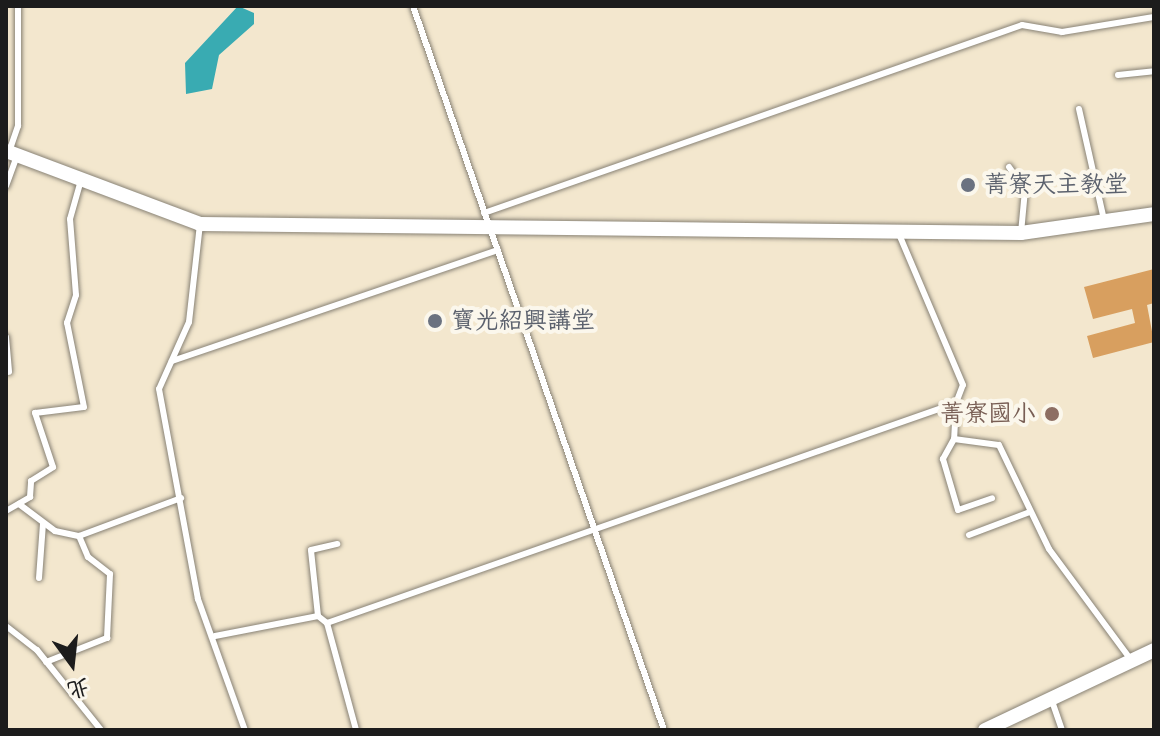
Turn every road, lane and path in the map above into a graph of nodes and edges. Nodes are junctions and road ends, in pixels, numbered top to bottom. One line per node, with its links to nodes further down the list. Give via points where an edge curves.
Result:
1 (18, 6): 5 (lane)
2 (413, 6): 13 (lane)
3 (1154, 17): 13 (lane, via 1062,32 1022,25)
4 (6, 24): 5 (lane)
5 (18, 26): 9 (lane, via 18,126)
6 (1154, 71): 7 (lane)
7 (1118, 75)
8 (1079, 109): 15 (lane)
9 (11, 153): 11 (street); 12 (lane)
10 (1009, 167): 19 (lane, via 1025,190)
11 (82, 176): 16 (street); 28 (lane, via 70,219 76,295 67,323 84,407 35,413 53,467 35,476 33,493)
12 (6, 186)
13 (484, 213): 17 (lane)
14 (1154, 214): 15 (street)
15 (1104, 220): 19 (street)
16 (200, 224): 17 (street); 22 (lane, via 189,322)
17 (489, 228): 18 (street); 20 (lane)
18 (898, 232): 19 (street); 24 (lane, via 963,385)
19 (1021, 233)
20 (498, 250): 22 (lane); 32 (lane)
21 (6, 337): 23 (lane)
22 (172, 361): 26 (lane, via 159,389)
23 (9, 372)
24 (956, 403): 25 (lane); 32 (lane)
25 (954, 439): 27 (lane, via 943,459 958,510); 30 (lane, via 999,445)
26 (181, 498): 34 (lane); 40 (lane, via 198,599)
27 (992, 498)
28 (19, 504): 29 (lane); 31 (lane)
29 (6, 511)
30 (1030, 512): 33 (lane); 42 (lane)
31 (43, 523): 34 (lane); 36 (lane)
32 (593, 531): 38 (lane); 48 (lane)
33 (969, 535)
34 (79, 536): 43 (lane, via 88,557 110,574 107,638)
35 (337, 544): 37 (lane, via 311,550)
36 (39, 578)
37 (318, 616): 38 (lane); 40 (lane)
38 (327, 623): 47 (lane)
39 (6, 626): 43 (lane)
40 (215, 636): 46 (lane)
41 (1154, 650): 42 (street)
42 (1132, 661): 44 (street)
43 (46, 662): 45 (lane)
44 (1051, 698): 49 (street); 50 (lane)
45 (101, 730)
46 (245, 730)
47 (356, 730)
48 (664, 730)
49 (985, 730)
50 (1062, 730)

